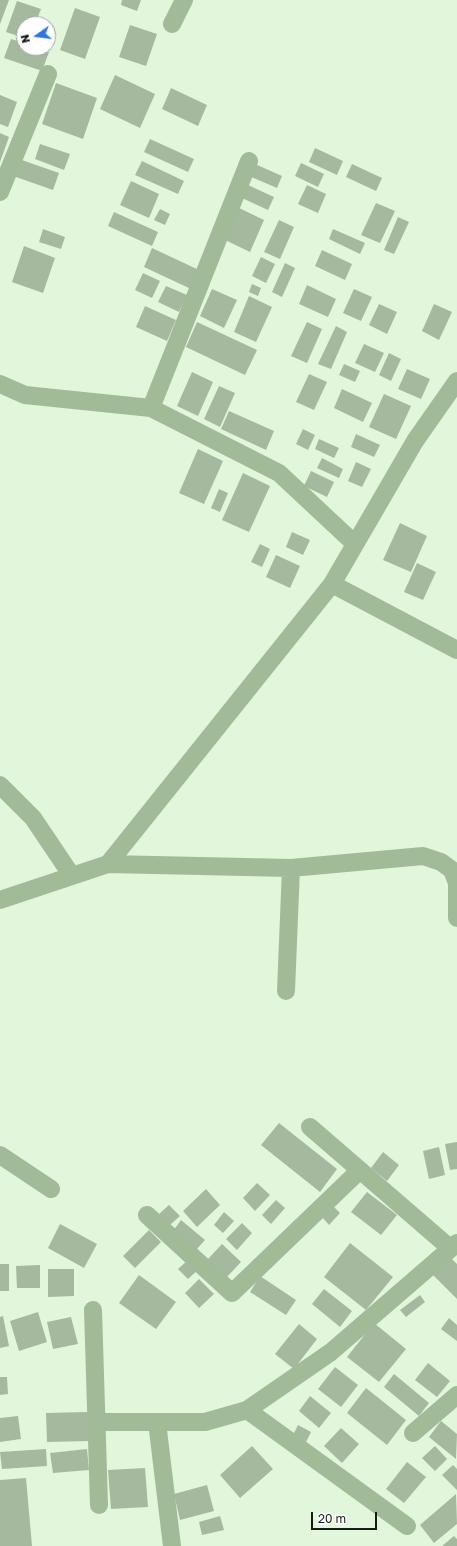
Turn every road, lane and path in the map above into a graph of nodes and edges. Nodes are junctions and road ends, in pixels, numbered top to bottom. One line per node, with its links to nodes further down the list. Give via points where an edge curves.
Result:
1 (184, 0): 2 (street)
2 (172, 24)
3 (48, 74): 5 (street)
4 (249, 161): 8 (street)
5 (0, 192)
6 (457, 381): 9 (street, via 415,441)
7 (0, 384): 8 (street, via 26,395)
8 (150, 408): 9 (street, via 279,473)
9 (355, 544): 10 (street)
10 (332, 584): 11 (street); 13 (street)
11 (457, 650)
12 (0, 785): 16 (street, via 33,818)
13 (108, 864): 14 (street); 16 (street)
14 (291, 868): 15 (street, via 423,856 442,862); 19 (street)
15 (455, 870): 18 (street)
16 (72, 876): 17 (street)
17 (0, 900)
18 (457, 918)
19 (286, 991)
20 (310, 1127): 22 (street)
21 (0, 1155): 23 (street)
22 (360, 1170): 24 (street, via 232,1293); 25 (street)
23 (51, 1189)
24 (147, 1215)
25 (454, 1246): 28 (street, via 331,1352)
26 (92, 1310): 29 (street)
27 (457, 1395): 31 (street)
28 (247, 1410): 30 (street, via 205,1422); 33 (street)
29 (96, 1422): 30 (street); 32 (street)
30 (157, 1422): 34 (street)
31 (412, 1433)
32 (99, 1505)
33 (407, 1526)
34 (172, 1546)

